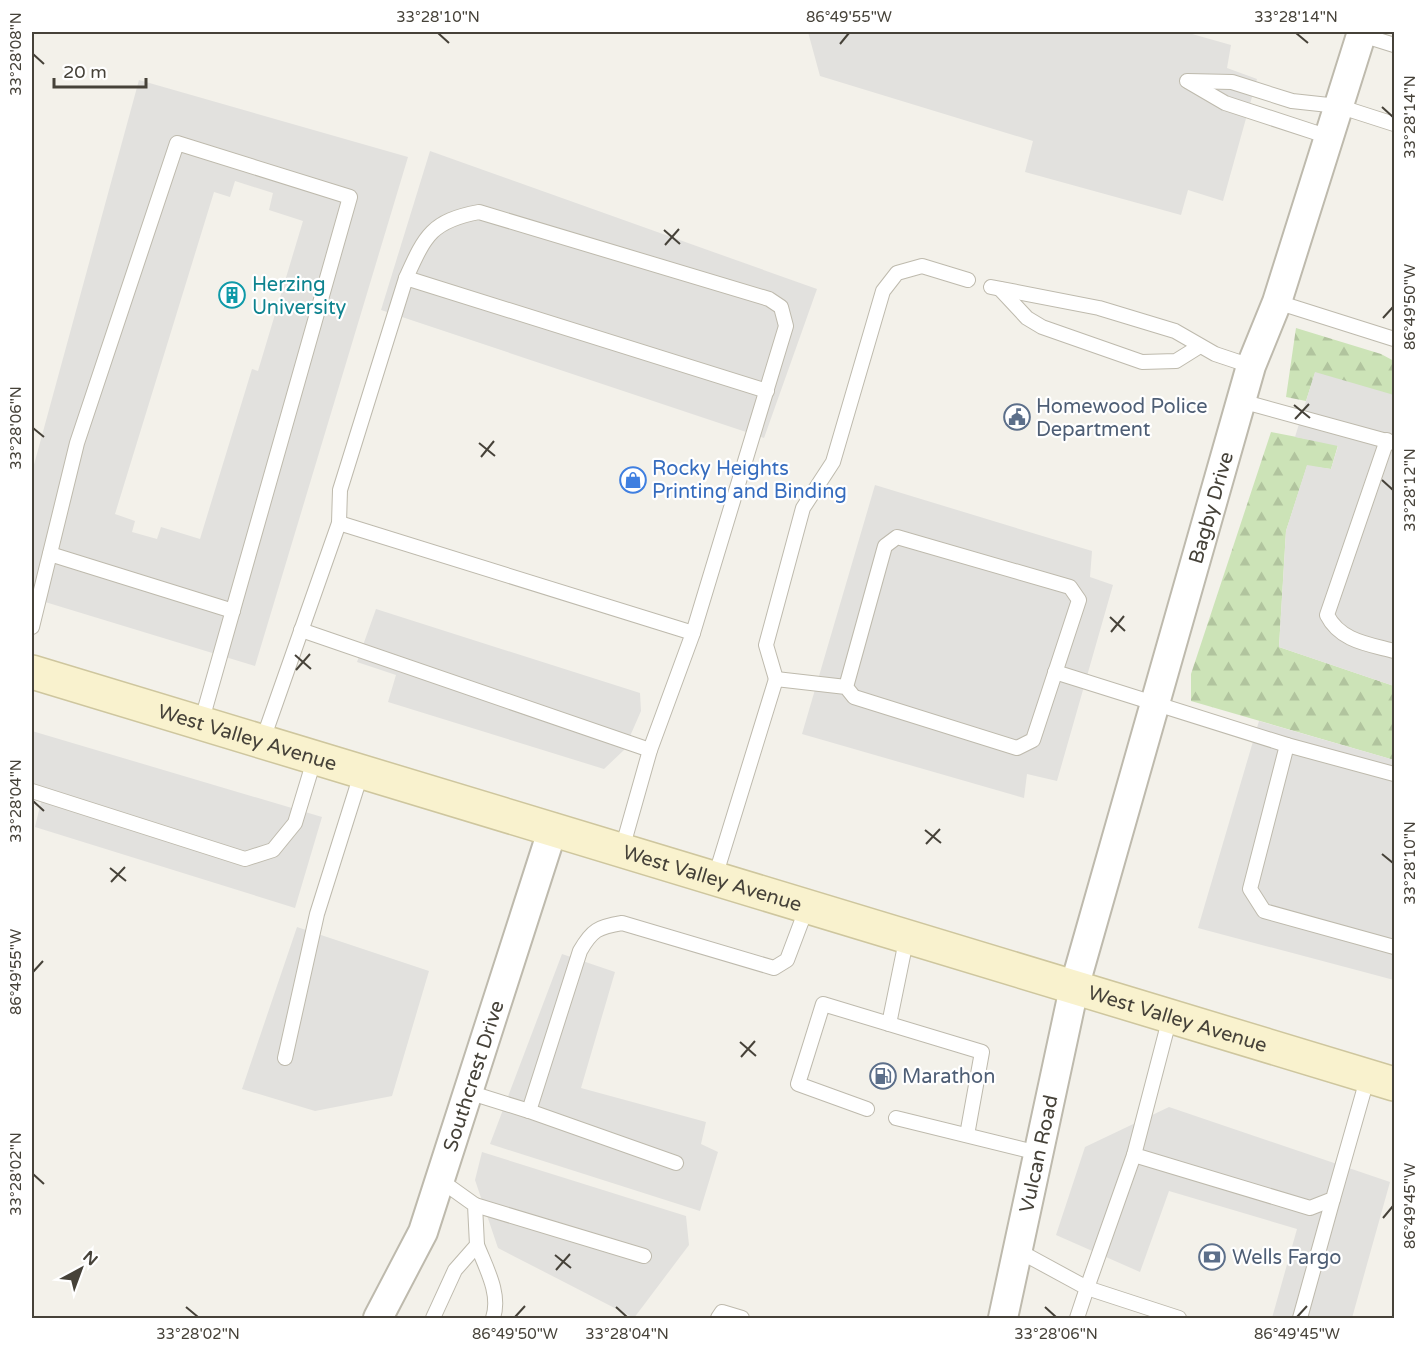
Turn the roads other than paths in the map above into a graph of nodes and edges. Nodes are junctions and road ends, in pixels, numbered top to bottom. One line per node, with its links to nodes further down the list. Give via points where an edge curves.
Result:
1 (1360, 33): 2 (lane); 3 (street, Bagby Drive)
2 (1395, 45)
3 (1338, 106): 4 (lane); 5 (street, Bagby Drive); 5 (lane, via 1292,101 1232,82 1187,81 1225,103)
4 (1395, 124)
5 (1329, 137): 8 (street, Bagby Drive)
6 (406, 278): 12 (lane); 12 (lane, via 422,242 433,230 450,219 479,212 769,300 781,307 786,326); 15 (lane, via 340,490)
7 (968, 280): 24 (lane, via 922,266 897,273 883,291 833,462 803,508 766,645)
8 (1277, 302): 9 (lane); 11 (street, Bagby Drive)
9 (1395, 339)
10 (1200, 346): 10 (lane, via 1175,331 1099,308 995,288 1042,327 1142,362 1176,360); 11 (lane)
11 (1251, 366): 13 (street, Bagby Drive)
12 (767, 391): 20 (lane)
13 (1241, 401): 14 (lane); 26 (street, Bagby Drive)
14 (1391, 442): 21 (lane, via 1327,615 1333,628 1345,637)
15 (339, 523): 19 (lane); 20 (lane)
16 (50, 554): 17 (lane); 17 (lane, via 77,444 177,144 351,197); 18 (lane)
17 (233, 611): 27 (lane)
18 (32, 627)
19 (301, 630): 28 (lane); 30 (lane)
20 (693, 633): 30 (lane)
21 (1395, 651)
22 (32, 672): 27 (street, West Valley Avenue)
23 (1055, 672): 25 (lane, via 1033,740 1017,748 854,697); 25 (lane, via 1078,600 1070,587 897,537 885,546); 26 (lane)
24 (776, 679): 25 (lane); 37 (lane)
25 (846, 687)
26 (1157, 703): 29 (lane); 41 (street, Bagby Drive)
27 (201, 723): 28 (street, West Valley Avenue)
28 (262, 742): 31 (street, West Valley Avenue)
29 (1287, 745): 33 (lane); 40 (lane, via 1250,889 1264,910)
30 (650, 750): 36 (lane)
31 (315, 757): 32 (street, West Valley Avenue); 34 (lane, via 295,823 273,849 245,859)
32 (362, 771): 35 (street, West Valley Avenue); 44 (lane, via 317,914)
33 (1395, 774)
34 (32, 791)
35 (553, 828): 36 (street, West Valley Avenue); 46 (street, Southcrest Drive)
36 (622, 849): 37 (street, West Valley Avenue)
37 (715, 877): 38 (street, West Valley Avenue)
38 (808, 906): 39 (street, West Valley Avenue); 48 (lane, via 787,960 774,968 622,923 603,926 590,934 580,951)
39 (907, 936): 41 (street, West Valley Avenue); 43 (lane)
40 (1395, 946)
41 (1074, 988): 42 (street, West Valley Avenue); 51 (street, Vulcan Road)
42 (1170, 1017): 45 (street, West Valley Avenue); 52 (lane)
43 (889, 1024): 47 (lane, via 823,1004 798,1084); 50 (lane, via 982,1052)
44 (285, 1058)
45 (1381, 1080): 55 (lane)
46 (468, 1092): 48 (lane); 54 (street, Southcrest Drive)
47 (867, 1109)
48 (529, 1111): 53 (lane)
49 (896, 1118): 50 (lane)
50 (967, 1135): 51 (lane)
51 (1038, 1153): 58 (street, Vulcan Road)
52 (1134, 1155): 55 (lane, via 1310,1208); 60 (lane)
53 (676, 1163)
54 (440, 1180): 56 (lane); 61 (street, Southcrest Drive, via 423,1232)
55 (1333, 1199): 69 (lane)
56 (475, 1205): 57 (lane); 59 (lane)
57 (477, 1245): 62 (lane, via 455,1270); 63 (lane, via 494,1290)
58 (1017, 1250): 60 (lane); 66 (street, Vulcan Road)
59 (644, 1256)
60 (1087, 1288): 67 (lane); 68 (lane)
61 (378, 1318)
62 (433, 1318)
63 (493, 1318)
64 (718, 1318): 65 (lane, via 722,1312)
65 (742, 1318)
66 (1003, 1318)
67 (1077, 1318)
68 (1179, 1318)
69 (1300, 1318)

